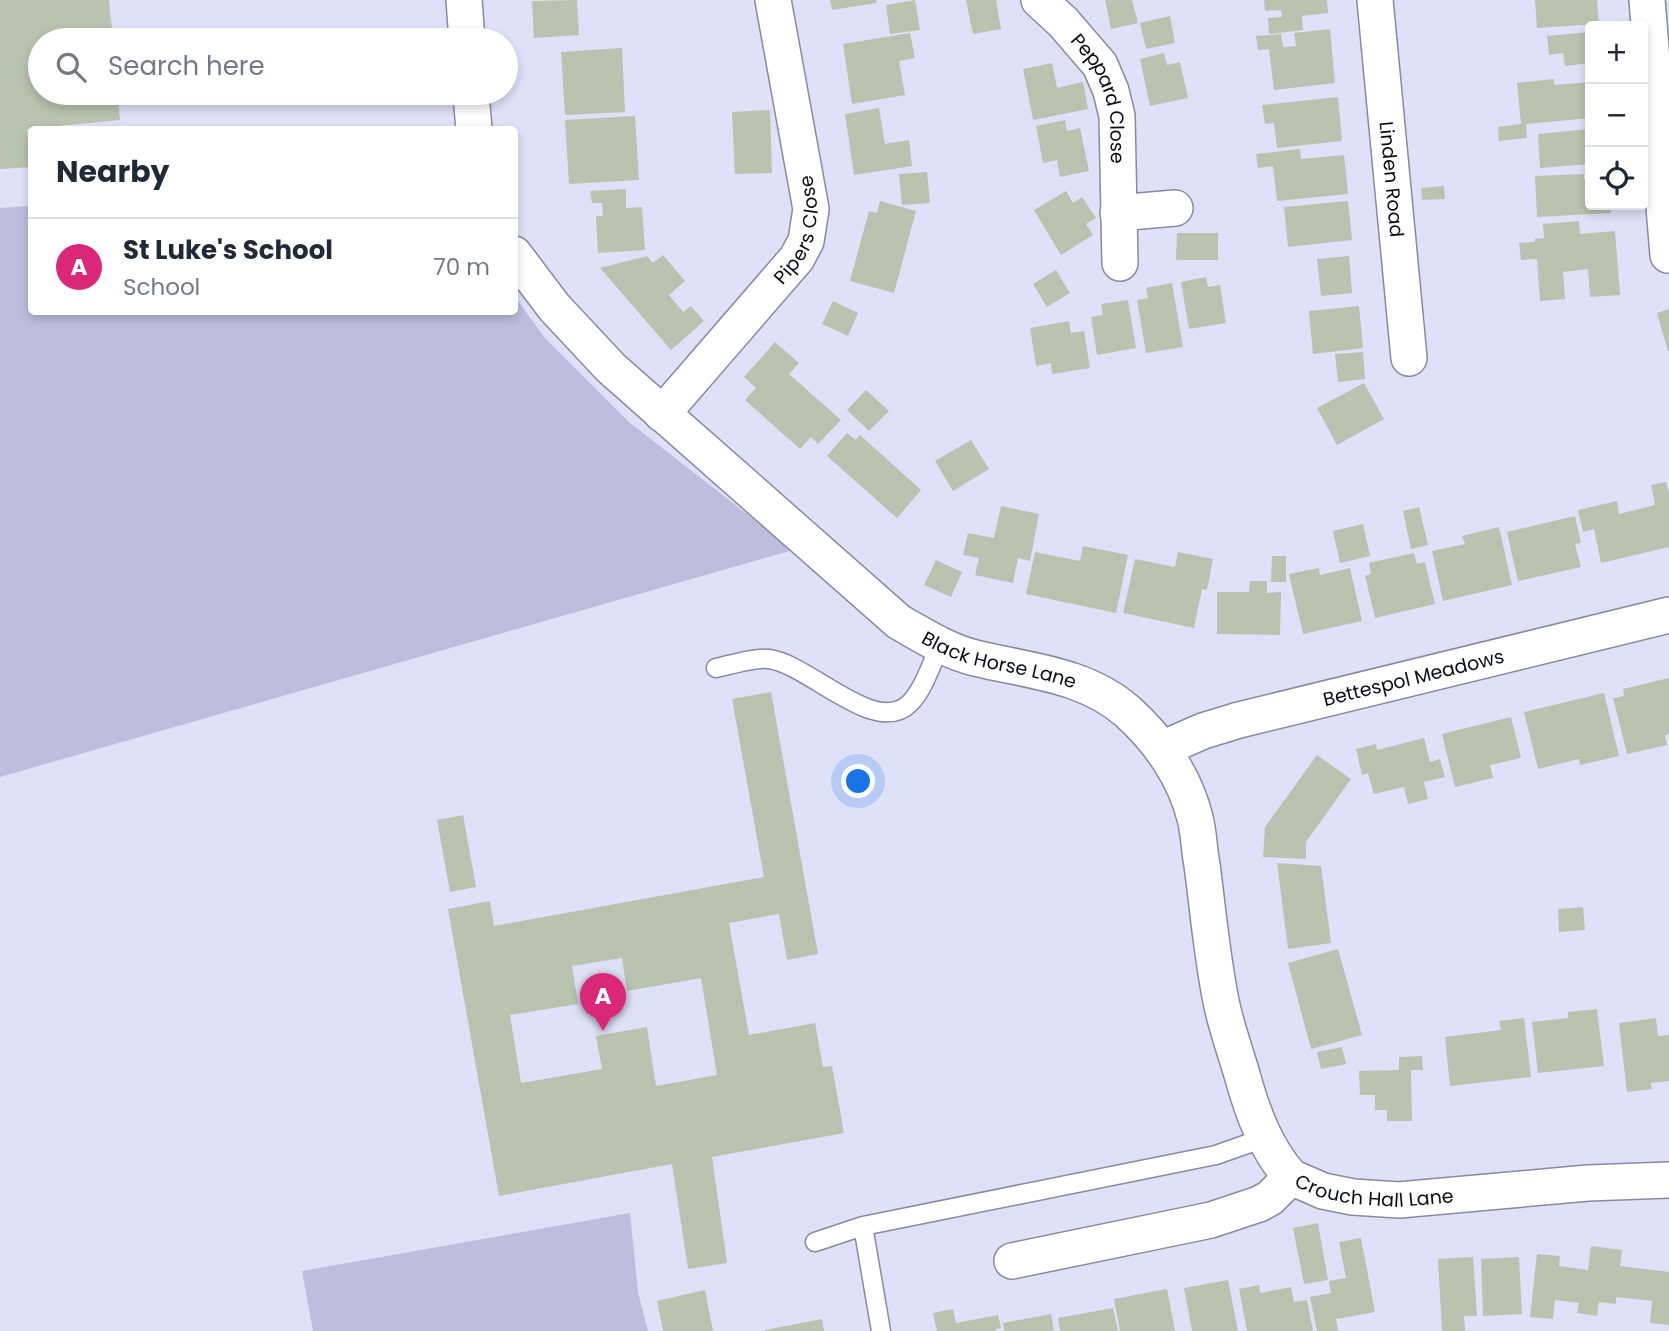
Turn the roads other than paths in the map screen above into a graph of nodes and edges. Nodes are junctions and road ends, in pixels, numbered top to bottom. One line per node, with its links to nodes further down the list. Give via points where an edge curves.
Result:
1 (464, 0): 6 (street)
2 (773, 0): 15 (street, Pipers Close, via 811,209 808,234 797,258)
3 (1040, 0): 10 (street, Peppard Close, via 1100,65 1111,91 1117,116)
4 (1375, 0): 14 (street, Linden Road)
5 (1647, 0): 11 (street)
6 (466, 28)
7 (472, 105): 8 (street)
8 (474, 126)
9 (1175, 208): 10 (street)
10 (1118, 213): 13 (street, Peppard Close)
11 (1668, 255)
12 (518, 259): 15 (street, Black Horse Lane, via 554,307)
13 (1120, 263)
14 (1409, 358)
15 (662, 414): 17 (street, Black Horse Lane, via 899,622)
16 (1669, 615): 19 (street, Bettespol Meadows, via 1239,720)
17 (940, 646): 18 (lane, via 911,703 887,715 863,708 807,674 769,659); 19 (street, Black Horse Lane, via 1073,681 1127,711)
18 (716, 668)
19 (1162, 749): 20 (street, Black Horse Lane, via 1181,780 1195,818 1221,1003)
20 (1264, 1138): 21 (street, Black Horse Lane); 23 (lane, via 1216,1155)
21 (1291, 1177): 22 (street, Crouch Hall Lane, via 1323,1191 1399,1200); 25 (street, Crouch Hall Lane, via 1270,1198 1221,1217)
22 (1669, 1180)
23 (863, 1226): 24 (lane); 26 (lane)
24 (815, 1242)
25 (1012, 1261)
26 (881, 1331)

